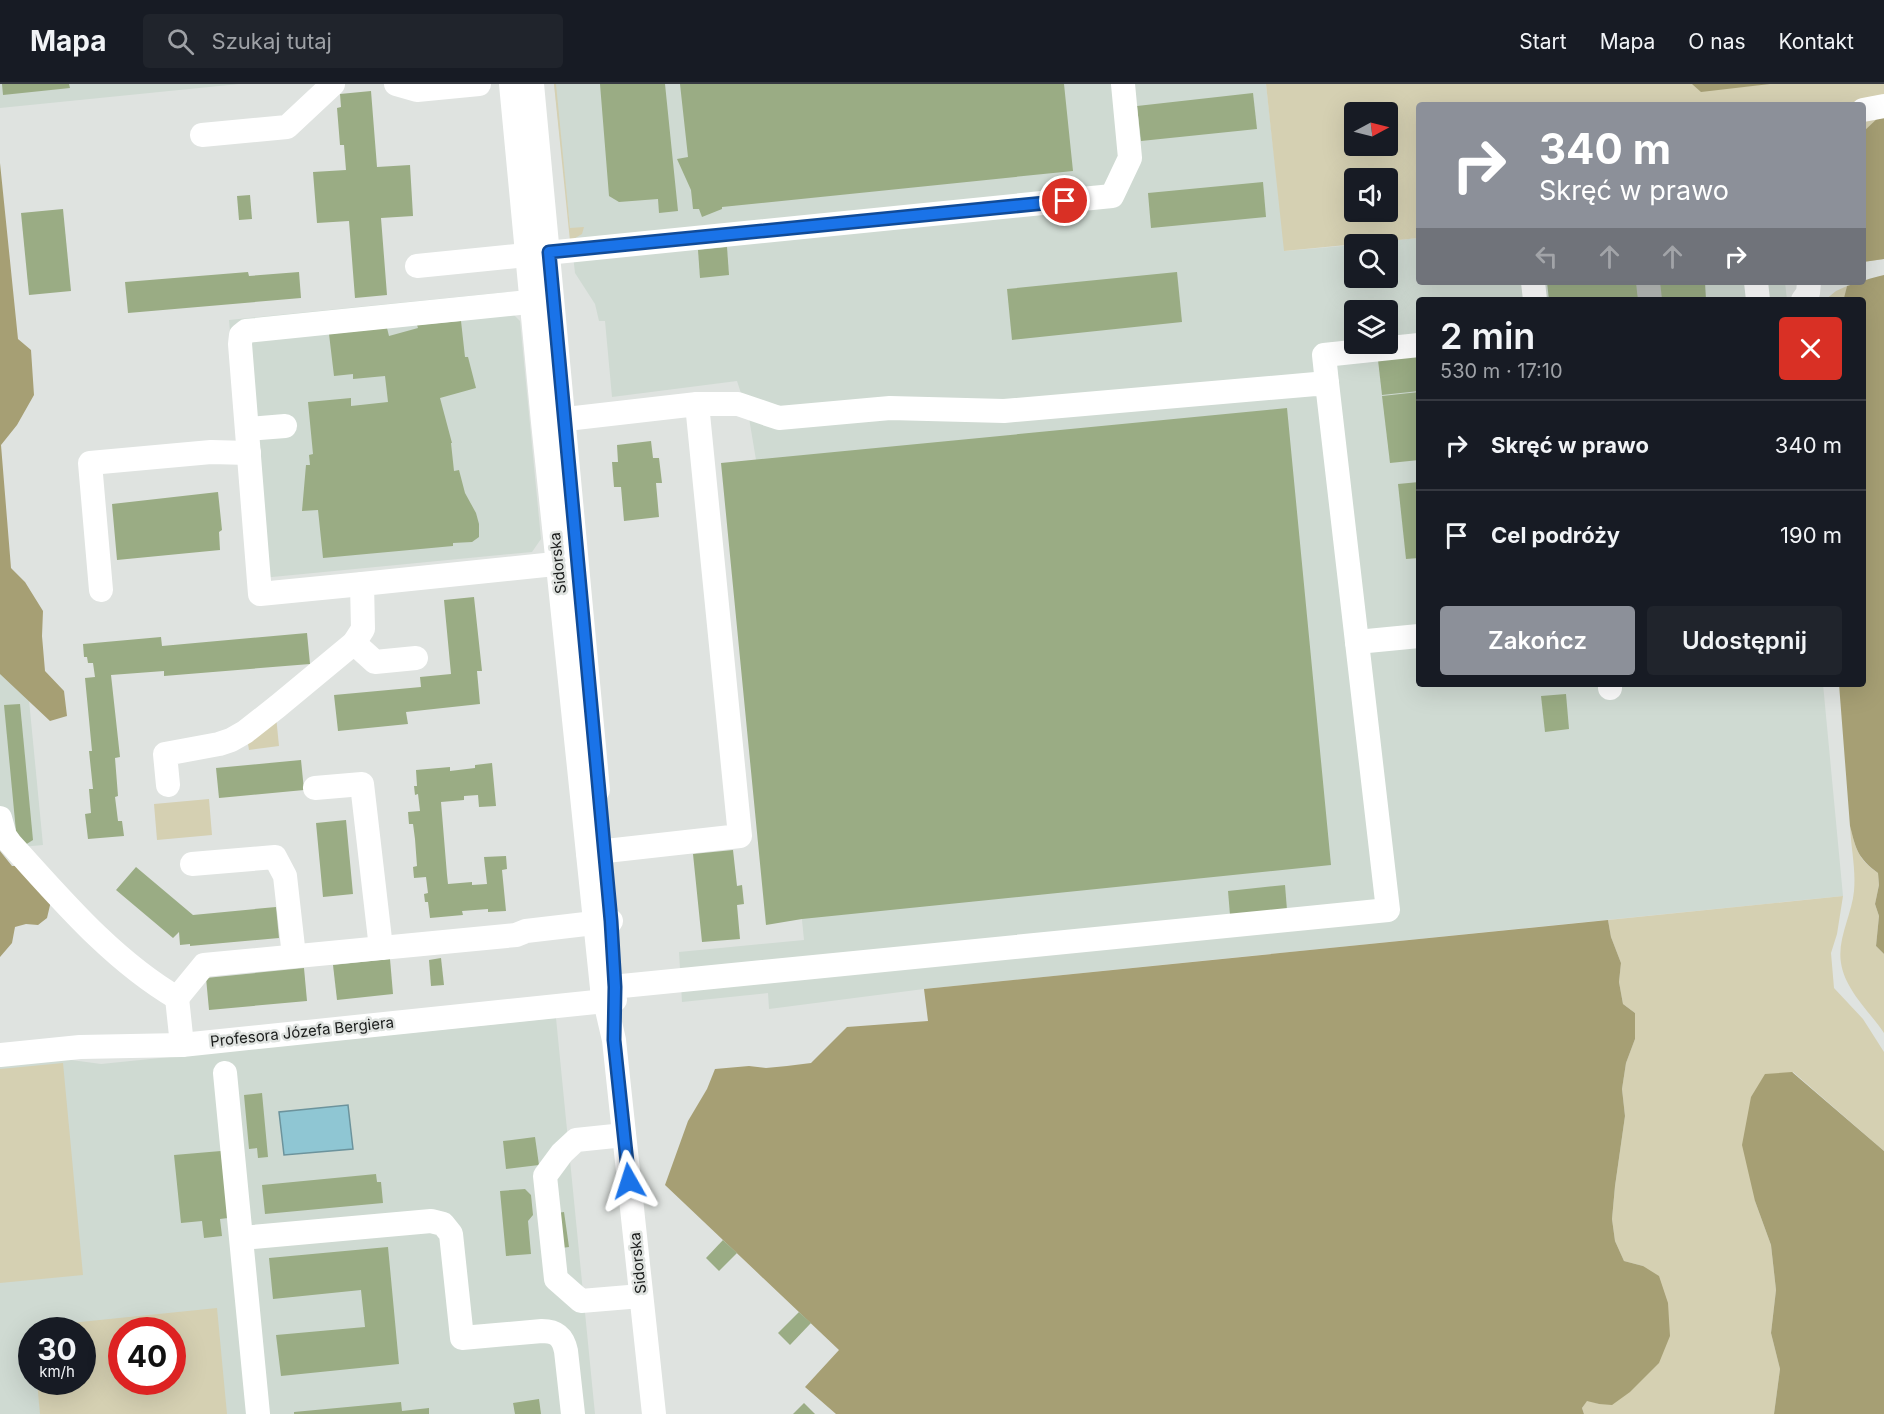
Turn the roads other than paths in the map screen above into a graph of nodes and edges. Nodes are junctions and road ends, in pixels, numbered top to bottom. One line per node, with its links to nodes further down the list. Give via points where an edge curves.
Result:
1 (333, 84): 9 (street, via 287,127)
2 (396, 84): 3 (street, via 417,90)
3 (479, 84)
4 (511, 84): 10 (street, Sidorska)
5 (532, 84): 10 (street, Sidorska)
6 (1123, 84): 10 (street, via 1130,158 1112,196)
7 (1884, 106): 8 (street)
8 (1866, 109)
9 (202, 135)
10 (538, 253): 11 (street); 12 (street, Sidorska)
11 (417, 266)
12 (542, 300): 16 (street, Sidorska); 18 (street, via 246,331 240,344)
13 (1416, 345): 14 (street, via 1324,355)
14 (1327, 383): 15 (street, via 1004,411 890,408 779,418 738,404); 24 (street)
15 (697, 404): 16 (street); 30 (street, via 740,836)
16 (554, 421): 20 (street, Sidorska)
17 (285, 426): 18 (street)
18 (247, 429): 19 (street)
19 (249, 453): 21 (street, via 260,594); 22 (street, via 210,452 90,463)
20 (567, 563): 21 (street); 30 (street, Sidorska)
21 (362, 584): 25 (street, via 363,629)
22 (101, 590)
23 (1416, 636): 24 (street)
24 (1357, 642): 35 (street, Profesora Józefa Bergiera, via 1388,910)
25 (354, 644): 26 (street, via 375,662); 27 (street, via 245,732 219,744 165,754)
26 (416, 658)
27 (168, 785)
28 (315, 788): 33 (street, via 362,784)
29 (2, 829): 36 (street, via 89,928 154,984)
30 (596, 852): 32 (street, Sidorska)
31 (192, 864): 34 (street, via 275,856 285,876)
32 (603, 922): 33 (street); 35 (street, Sidorska)
33 (381, 948): 34 (street)
34 (294, 956): 36 (street, via 204,965)
35 (609, 994): 37 (street, Profesora Józefa Bergiera); 40 (street, Sidorska)
36 (177, 998): 37 (street)
37 (182, 1045): 38 (street, Profesora Józefa Bergiera, via 80,1047)
38 (0, 1055)
39 (225, 1073): 41 (street)
40 (624, 1135): 42 (street, Sidorska); 42 (street, via 576,1140 545,1176 556,1279 581,1301)
41 (242, 1238): 43 (street); 44 (street, via 431,1221 443,1224 451,1234 462,1338 542,1331 558,1335 566,1351)
42 (641, 1296): 45 (street, Sidorska)
43 (258, 1414)
44 (573, 1414)
45 (654, 1414)

